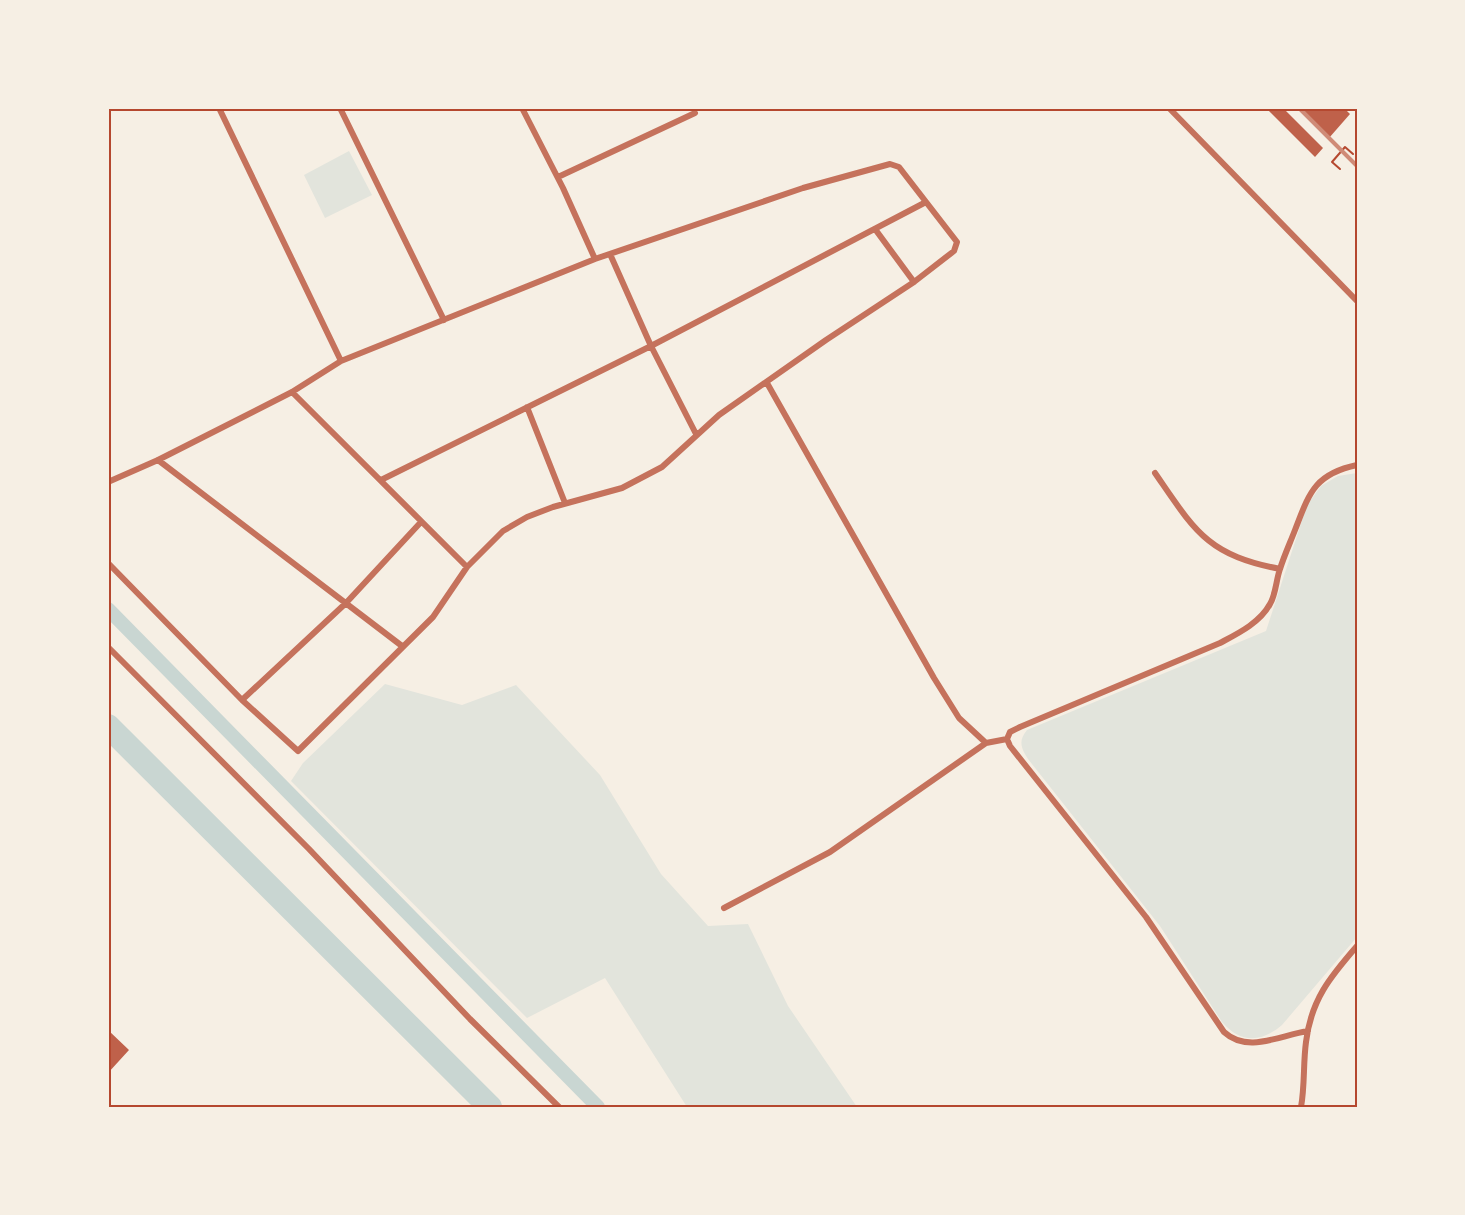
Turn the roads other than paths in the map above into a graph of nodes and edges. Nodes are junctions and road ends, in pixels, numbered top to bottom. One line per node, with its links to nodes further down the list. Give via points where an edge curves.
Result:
1 (219, 108): 15 (street)
2 (340, 108): 13 (street)
3 (522, 108): 6 (street)
4 (1169, 108): 12 (street)
5 (696, 113): 6 (street)
6 (558, 177): 10 (street)
7 (926, 202): 8 (street); 9 (street, via 899,167 890,164 803,188); 11 (street, via 957,242 954,252)
8 (875, 229): 11 (street); 14 (street)
9 (610, 254): 10 (street); 14 (street)
10 (595, 259): 13 (street)
11 (914, 282): 16 (street)
12 (1357, 302)
13 (444, 320): 15 (street)
14 (651, 346): 18 (street); 19 (street)
15 (341, 361): 17 (street)
16 (766, 383): 19 (street); 35 (street, via 942,693 959,718)
17 (292, 392): 20 (street); 23 (street)
18 (527, 407): 23 (street); 25 (street)
19 (696, 434): 25 (street, via 662,466 639,480)
20 (158, 460): 24 (street); 30 (street)
21 (1357, 465): 29 (street, via 1329,475 1308,496)
22 (1155, 473): 29 (street, via 1205,539 1225,553)
23 (381, 480): 26 (street)
24 (108, 482)
25 (564, 503): 28 (street, via 503,531)
26 (422, 522): 28 (street); 30 (street)
27 (108, 563): 33 (street)
28 (467, 567): 31 (street, via 440,609)
29 (1280, 569): 34 (street, via 1270,605 1242,631 1020,727 1010,732)
30 (346, 603): 31 (street); 33 (street)
31 (402, 646): 33 (street, via 302,749 295,750)
32 (108, 647): 39 (street)
33 (242, 700)
34 (1007, 739): 35 (street); 38 (street, via 1146,917 1224,1032 1236,1041 1250,1043)
35 (986, 743): 36 (street, via 830,852)
36 (724, 908)
37 (1357, 946): 38 (street, via 1323,988)
38 (1308, 1031): 40 (street)
39 (559, 1107)
40 (1301, 1107)

